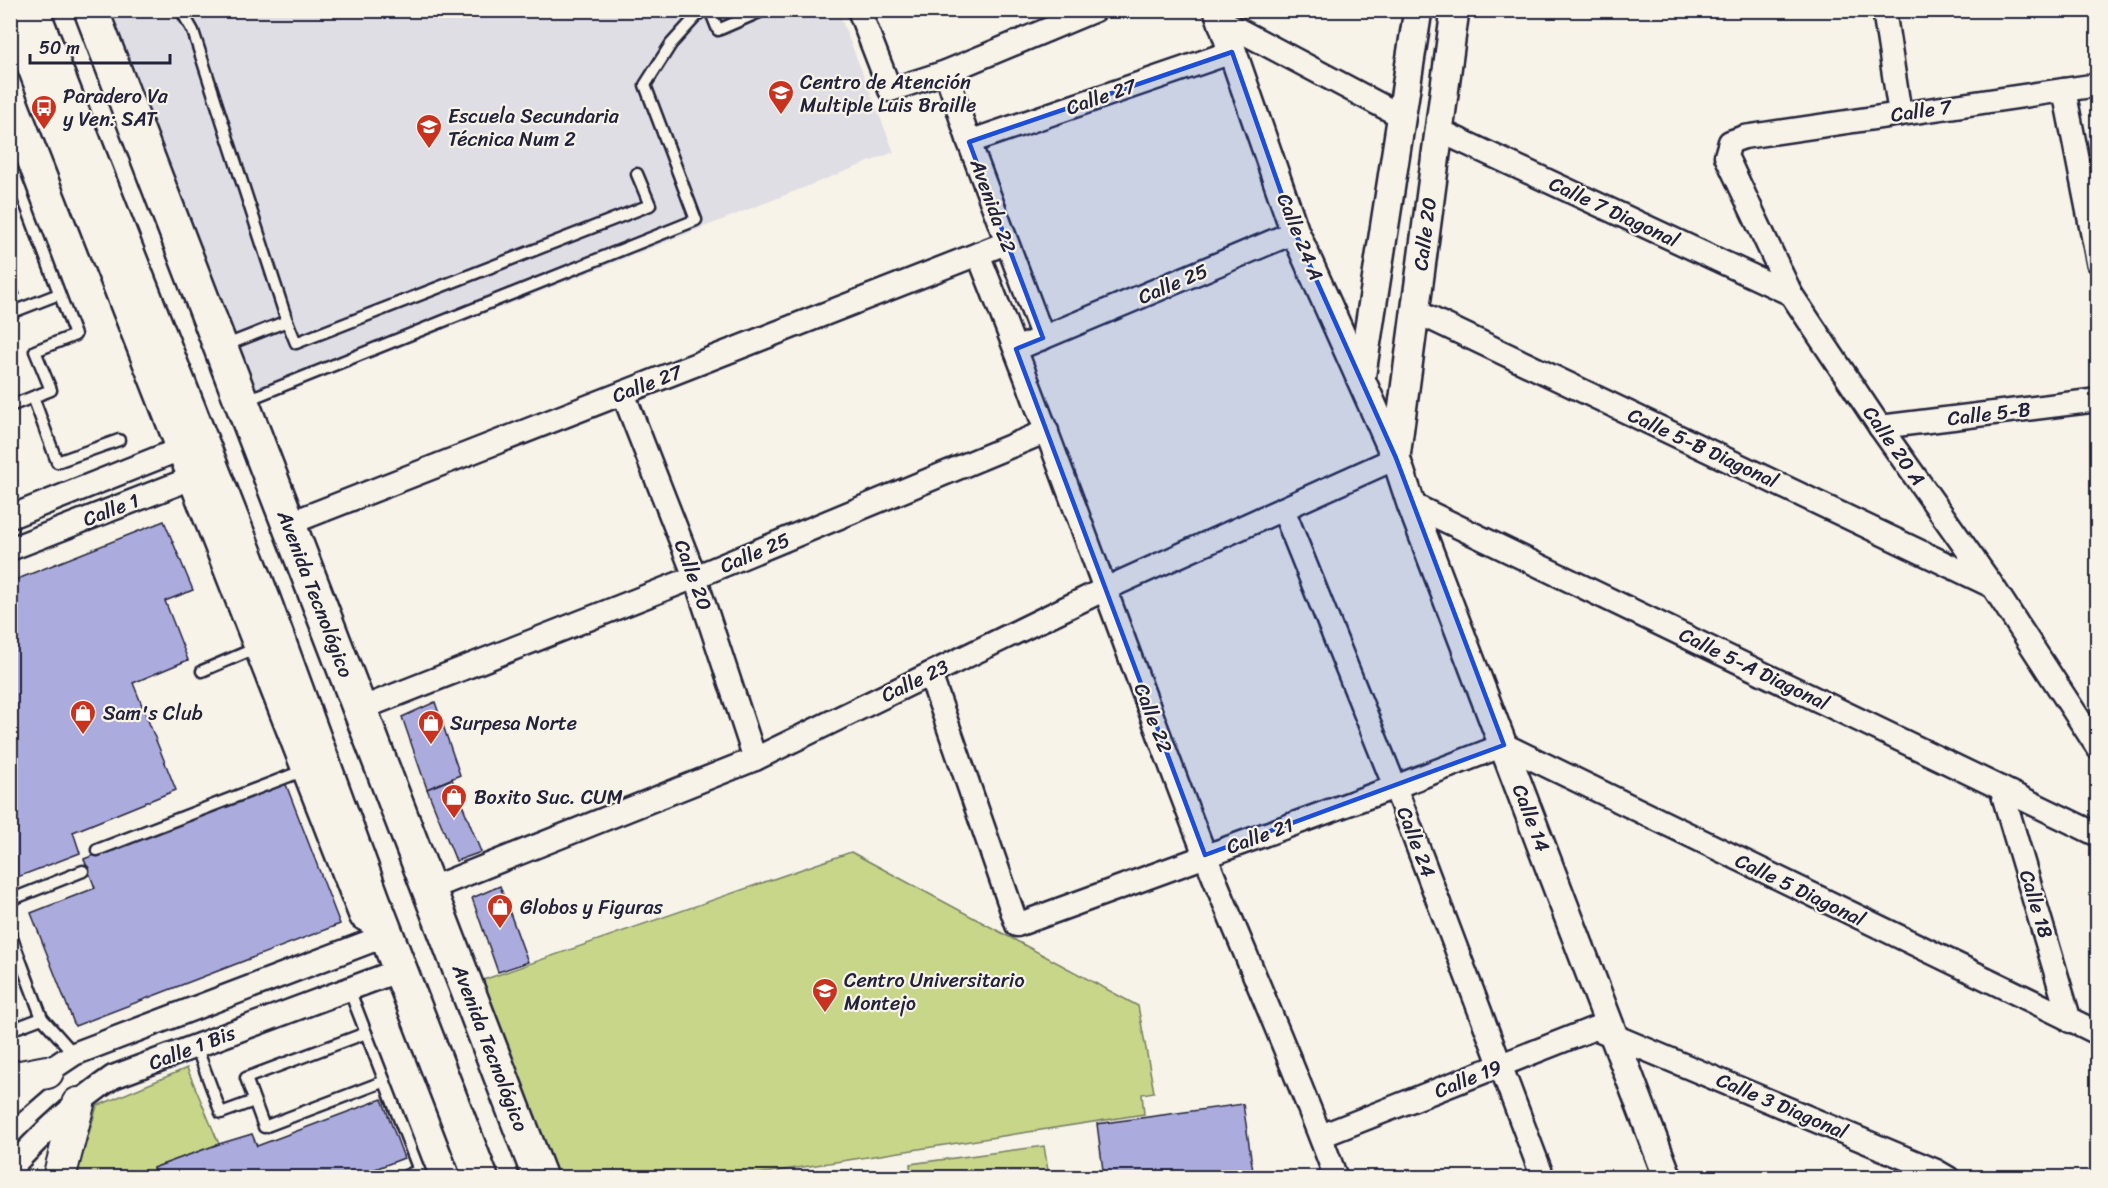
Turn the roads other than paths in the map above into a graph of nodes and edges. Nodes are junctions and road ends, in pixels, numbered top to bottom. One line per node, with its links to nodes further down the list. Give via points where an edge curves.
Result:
1 (32, 10): 15 (main road)
2 (91, 10): 36 (main road, Avenida Tecnológico)
3 (182, 10): 34 (lane, via 193,31)
4 (702, 10): 42 (lane, via 671,44 645,85 696,220)
5 (710, 10): 6 (lane, via 718,30)
6 (764, 10)
7 (859, 10): 16 (street, via 890,90)
8 (1095, 10): 16 (street)
9 (1418, 10): 20 (street, Calle 20)
10 (1455, 10): 21 (street, Calle 20)
11 (1884, 10): 19 (street)
12 (1220, 16): 14 (street, Calle 24 A); 20 (street)
13 (10, 20): 15 (street)
14 (1233, 52): 23 (street, Calle 27); 26 (street, Calle 24 A)
15 (31, 67): 48 (main road)
16 (946, 72): 23 (street, Avenida 22)
17 (2097, 85): 18 (street, Calle 7)
18 (2064, 90): 19 (street, Calle 7); 29 (street)
19 (1900, 114): 22 (street, Calle 7)
20 (1401, 116): 38 (street, Calle 20)
21 (1438, 130): 31 (street, Calle 7 Diagonal); 32 (street, Calle 20)
22 (1744, 137): 31 (street, Calle 20 A, via 1730,142 1726,156)
23 (969, 142): 27 (street, Avenida 22)
24 (10, 163): 30 (lane)
25 (637, 174): 34 (lane, via 650,205 296,343)
26 (1295, 232): 35 (street, Calle 25); 38 (street, Calle 24 A)
27 (1006, 243): 28 (street, Calle 27); 35 (street, Avenida 22)
28 (978, 254): 37 (street, Calle 22); 39 (street, Calle 27)
29 (2097, 262)
30 (59, 294): 33 (lane); 40 (lane, via 75,335 35,351 51,390)
31 (1791, 294): 44 (street, Calle 20 A)
32 (1415, 310): 47 (street, Calle 20); 57 (street, Calle 5-B Diagonal)
33 (10, 313)
34 (288, 321): 36 (lane)
35 (1043, 338): 37 (street, Calle 25)
36 (221, 347): 42 (main road, Avenida Tecnológico)
37 (1016, 349): 45 (street, Calle 22)
38 (1361, 379): 47 (street, Calle 24 A)
39 (623, 393): 52 (street, Calle 27); 55 (street, Calle 20)
40 (33, 397): 43 (lane); 46 (lane, via 57,462)
41 (2097, 400): 44 (street, Calle 5-B)
42 (242, 402): 52 (main road, Avenida Tecnológico)
43 (10, 406)
44 (1880, 427): 57 (street, Calle 20 A)
45 (1047, 431): 55 (street, Calle 25); 58 (street, Calle 22)
46 (119, 440)
47 (1396, 459): 49 (street, Calle 14); 50 (street, Calle 23)
48 (195, 460): 51 (street, Calle 1); 53 (main road); 54 (street, Calle 1); 60 (street)
49 (1411, 504): 65 (street, Calle 14); 70 (street, Calle 5-A Diagonal)
50 (1283, 508): 58 (street, Calle 23); 69 (street, Calle 24)
51 (10, 517)
52 (288, 524): 56 (main road, Avenida Tecnológico)
53 (233, 527): 56 (main road, via 254,547 274,590 285,594); 60 (main road)
54 (10, 549)
55 (695, 578): 63 (street, Calle 25); 67 (street, Calle 20)
56 (311, 583): 59 (main road, Avenida Tecnológico)
57 (1992, 585): 64 (street, Calle 20 A)
58 (1104, 589): 62 (street, Calle 23); 73 (street, Calle 22)
59 (325, 618): 60 (main road); 63 (main road, Avenida Tecnológico)
60 (262, 643): 61 (lane); 68 (main road)
61 (202, 671)
62 (930, 674): 67 (street, Calle 23); 73 (street, Calle 21, via 1017,925)
63 (360, 709): 75 (main road, Avenida Tecnológico)
64 (2088, 715): 66 (street, Calle 20 A)
65 (1504, 745): 69 (street, Calle 21); 82 (street, Calle 5 Diagonal); 86 (street, Calle 14)
66 (2097, 748)
67 (755, 759): 75 (street, Calle 23)
68 (313, 767): 72 (lane); 78 (main road)
69 (1395, 787): 73 (street, Calle 21); 89 (street, Calle 24)
70 (2001, 788): 71 (street, Calle 5-A Diagonal); 82 (street, Calle 18)
71 (2097, 835)
72 (97, 850)
73 (1205, 855): 96 (street, Calle 22)
74 (83, 871): 76 (lane)
75 (429, 889): 103 (main road, Avenida Tecnológico)
76 (10, 900)
77 (10, 933): 81 (lane)
78 (387, 935): 79 (main road); 88 (street, Calle 1 Bis)
79 (400, 970): 80 (street, Calle 1 Bis); 102 (main road)
80 (349, 989): 84 (lane); 87 (street, Calle 1 Bis)
81 (42, 1018): 83 (lane); 88 (lane)
82 (2070, 1021): 85 (street, Calle 5 Diagonal)
83 (10, 1030)
84 (366, 1033): 92 (lane); 93 (lane, via 246,1078)
85 (2097, 1034)
86 (1615, 1037): 89 (street, Calle 19, via 1595,1028); 99 (street, Calle 3 Diagonal); 106 (street, Calle 14)
87 (196, 1046): 93 (lane, via 221,1113); 95 (street, Calle 1 Bis, via 113,1077)
88 (74, 1054): 90 (street, Calle 1 Bis)
89 (1501, 1065): 96 (street, Calle 19); 105 (street, Calle 24)
90 (47, 1072): 91 (main road); 94 (street, Calle 1 Bis)
91 (10, 1079)
92 (385, 1081): 93 (lane, via 264,1127); 98 (lane)
93 (254, 1101)
94 (10, 1104)
95 (78, 1104): 97 (street, Calle 1 Bis, via 36,1139); 100 (main road)
96 (1321, 1136): 104 (street, Calle 22)
97 (10, 1169)
98 (421, 1174): 101 (lane)
99 (1941, 1175)
100 (59, 1178)
101 (401, 1178)
102 (481, 1178)
103 (540, 1178)
104 (1336, 1178)
105 (1544, 1178)
106 (1668, 1178)

